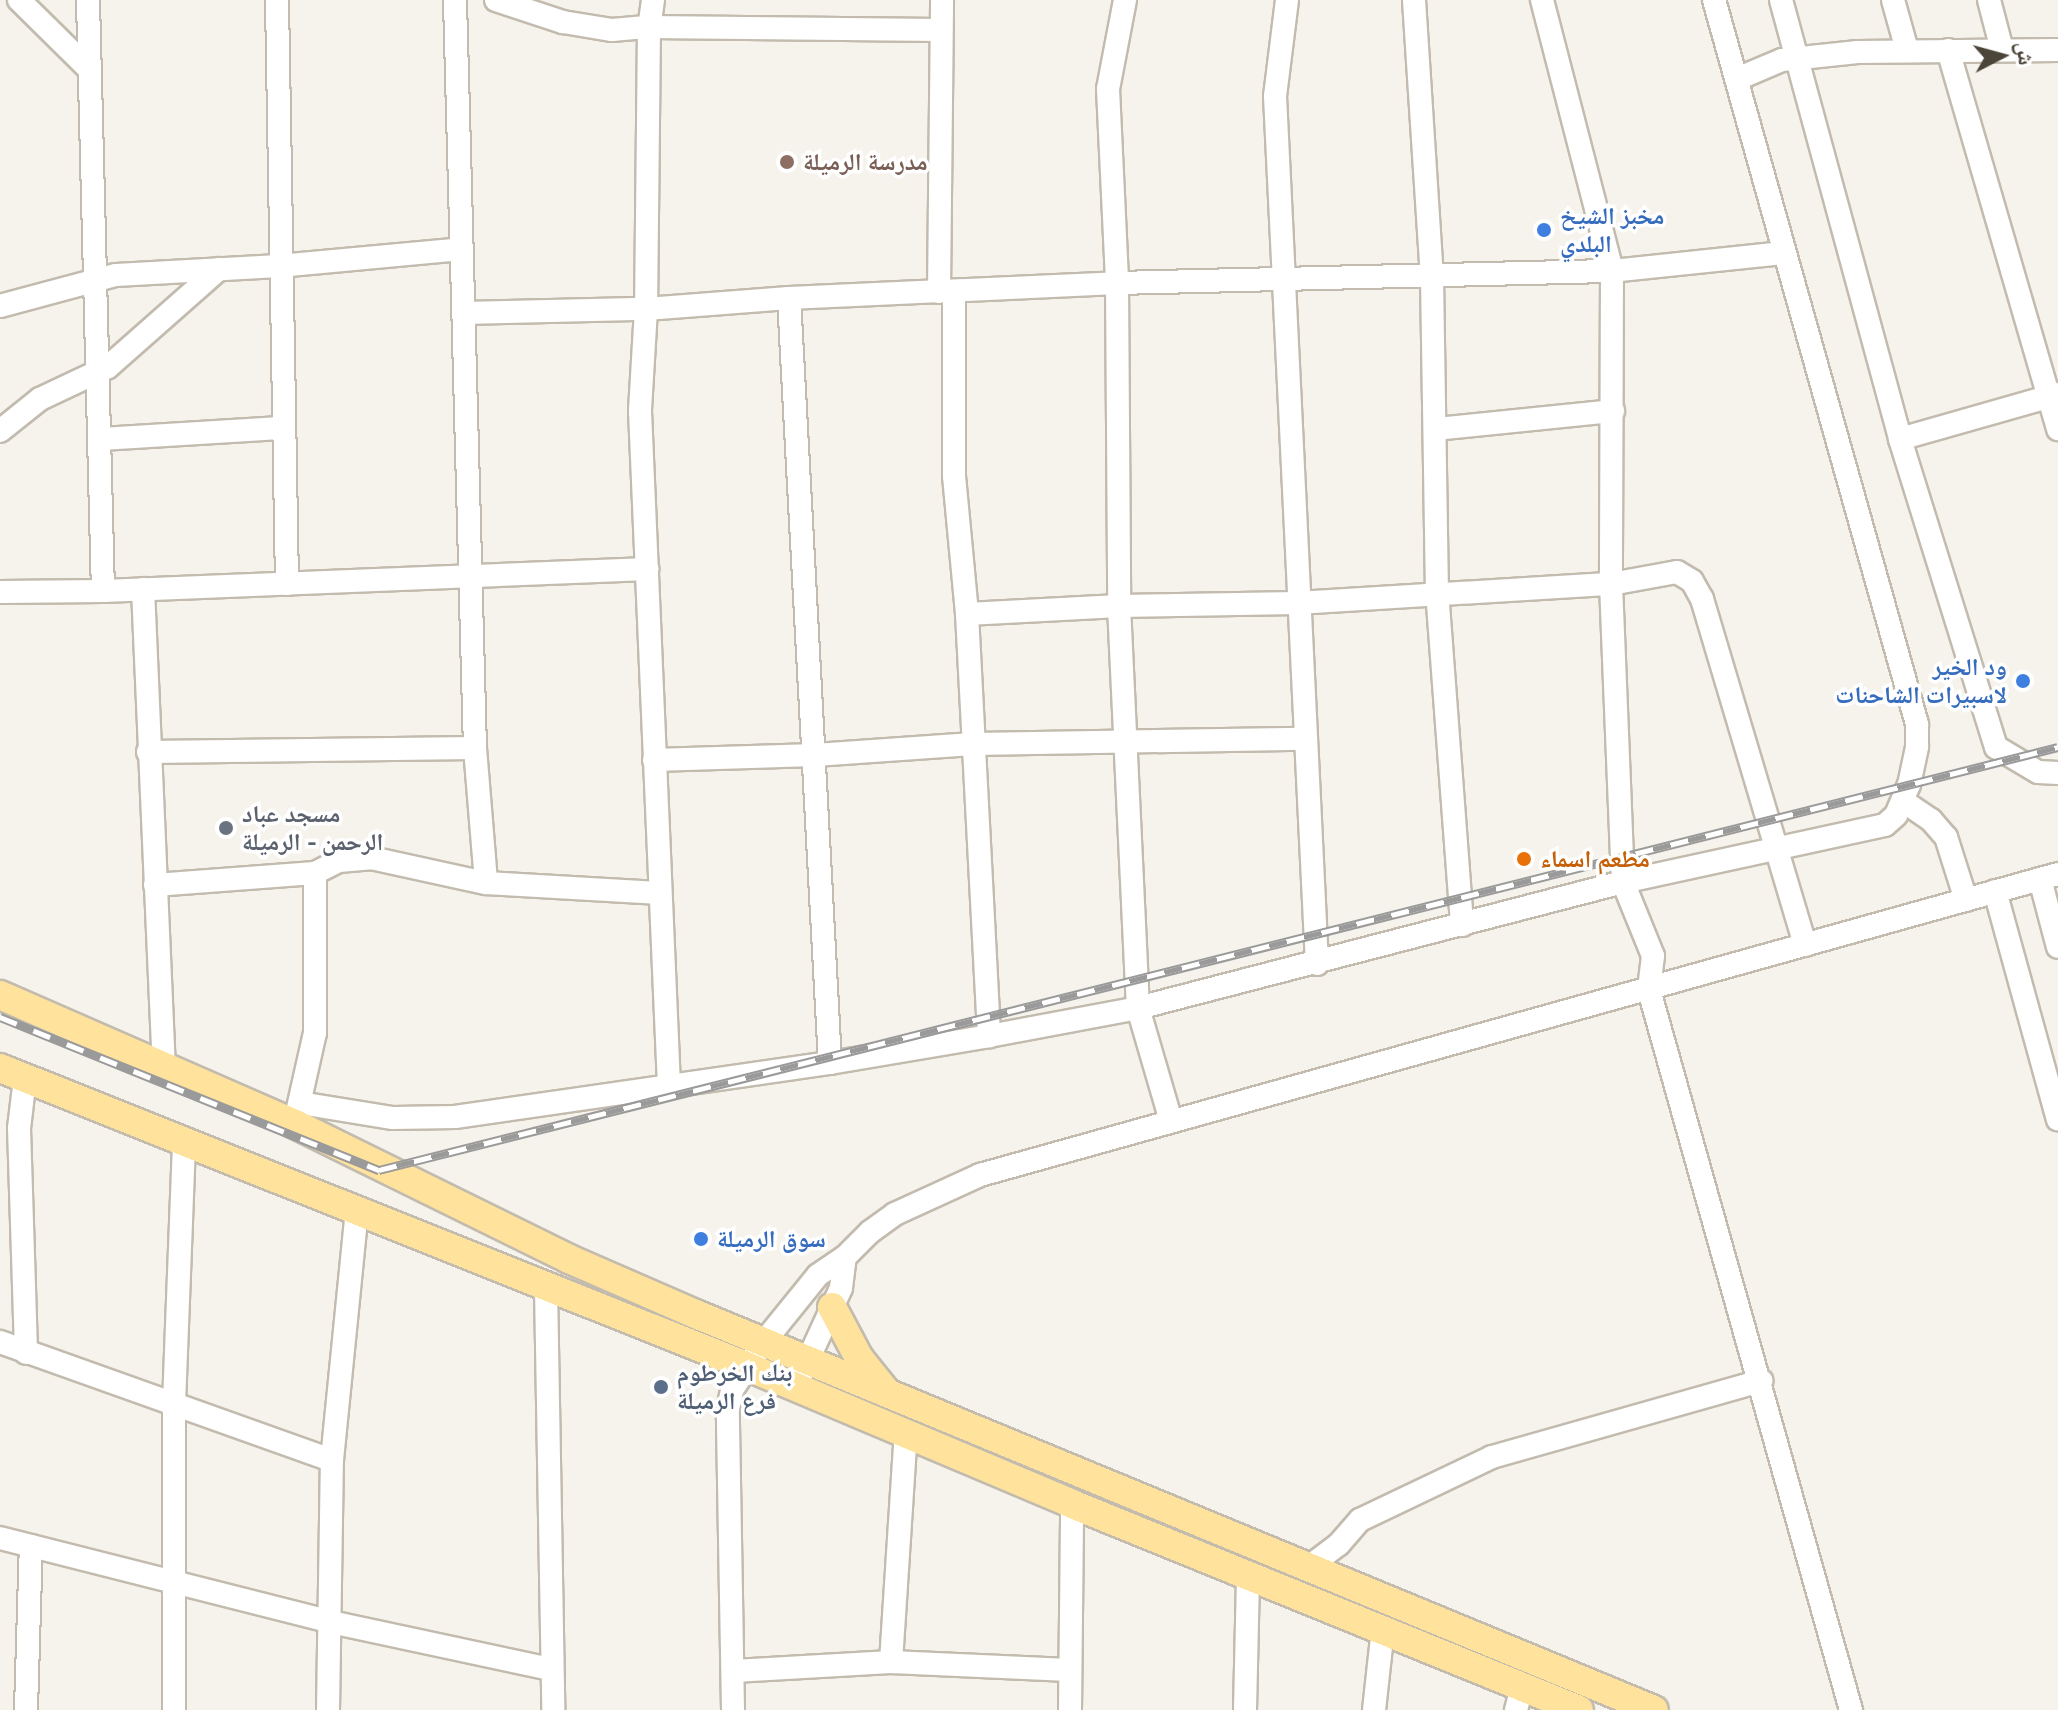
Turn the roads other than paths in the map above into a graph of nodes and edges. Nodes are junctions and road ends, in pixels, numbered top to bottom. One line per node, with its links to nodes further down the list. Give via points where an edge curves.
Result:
1 (19, 0): 23 (street)
2 (88, 0): 23 (street)
3 (277, 0): 27 (street)
4 (455, 0): 25 (street)
5 (496, 0): 16 (street, via 586,27)
6 (653, 0): 16 (street)
7 (942, 0): 17 (street)
8 (1125, 0): 33 (street, via 1108,89)
9 (1287, 0): 32 (street, via 1275,96)
10 (1414, 0): 30 (street)
11 (1542, 0): 29 (street)
12 (1714, 0): 24 (street)
13 (1781, 0): 22 (street)
14 (1893, 0): 18 (street)
15 (1989, 0): 20 (street)
16 (649, 27): 17 (street); 37 (street)
17 (940, 30): 34 (street)
18 (1907, 50): 19 (street); 22 (street)
19 (1948, 50): 20 (street); 40 (street)
20 (2002, 50): 21 (street)
21 (2058, 50)
22 (1796, 58): 24 (street); 47 (street)
23 (87, 67): 31 (street)
24 (1737, 79): 26 (street)
25 (461, 249): 27 (street); 38 (street)
26 (1784, 253): 29 (street); 67 (street, via 1917,724)
27 (279, 266): 28 (street); 42 (street)
28 (219, 269): 31 (street); 39 (street)
29 (1612, 271): 30 (street); 41 (street)
30 (1432, 277): 32 (street); 43 (street)
31 (96, 278): 36 (street); 39 (street)
32 (1284, 281): 33 (street); 56 (street)
33 (1117, 283): 34 (street); 57 (street)
34 (946, 292): 35 (street); 58 (street)
35 (789, 298): 37 (street); 64 (street)
36 (0, 306)
37 (646, 309): 38 (street); 48 (street, via 640,411)
38 (463, 313): 49 (street)
39 (99, 373): 45 (street, via 40,399); 46 (street)
40 (2053, 396): 44 (street); 47 (street)
41 (1613, 411): 43 (street); 51 (street)
42 (282, 428): 46 (street); 50 (street)
43 (1436, 429): 54 (street)
44 (2058, 429)
45 (0, 431)
46 (100, 439): 53 (street)
47 (1900, 439): 66 (street, via 1996,747 2038,772)
48 (648, 569): 49 (street); 65 (street)
49 (469, 576): 50 (street); 62 (street)
50 (287, 584): 52 (street)
51 (1611, 584): 54 (street); 68 (street, via 1677,572 1692,581 1702,599); 71 (street)
52 (143, 589): 53 (street); 63 (street)
53 (103, 591): 55 (street)
54 (1437, 591): 56 (street); 77 (street)
55 (0, 592)
56 (1297, 603): 57 (street); 59 (street)
57 (1119, 606): 58 (street); 60 (street)
58 (967, 614): 61 (street)
59 (1304, 739): 60 (street); 80 (street)
60 (1127, 740): 61 (street); 83 (street)
61 (973, 744): 64 (street); 84 (street)
62 (475, 748): 63 (street); 72 (street)
63 (148, 752): 73 (street)
64 (815, 755): 65 (street); 85 (street)
65 (654, 760): 75 (street)
66 (2058, 773)
67 (1903, 801): 68 (street, via 1885,825); 76 (street, via 1946,837)
68 (1775, 848): 71 (street); 78 (street)
69 (315, 873): 72 (street, via 339,861 371,858); 73 (street); 89 (street, via 315,1033)
70 (2049, 876): 74 (street); 79 (street)
71 (1623, 882): 77 (street); 81 (street, via 1653,956)
72 (486, 883): 75 (street)
73 (155, 885): 86 (street)
74 (1995, 891): 76 (street); 90 (street)
75 (658, 893): 88 (street)
76 (1966, 900): 78 (street)
77 (1462, 925): 80 (street)
78 (1805, 945): 81 (street)
79 (2058, 947)
80 (1317, 964): 83 (street)
81 (1649, 990): 91 (street); 102 (street)
82 (0, 995): 86 (main road)
83 (1138, 1008): 84 (street); 91 (street)
84 (989, 1036): 85 (street)
85 (830, 1063): 88 (street)
86 (164, 1066): 89 (main road)
87 (13, 1073): 92 (main road); 99 (street)
88 (669, 1085): 89 (street, via 455,1117)
89 (298, 1113): 98 (main road, via 569,1259)
90 (2058, 1119)
91 (1171, 1121): 94 (street, via 980,1175 916,1201 870,1232)
92 (184, 1142): 93 (main road); 105 (street)
93 (357, 1210): 95 (main road); 107 (street)
94 (845, 1257): 96 (street); 98 (street, via 818,1275)
95 (546, 1288): 101 (main road); 117 (street)
96 (832, 1307): 100 (street); 104 (main road, via 859,1358)
97 (0, 1342): 99 (street)
98 (763, 1343): 100 (main road); 101 (street)
99 (26, 1353): 105 (street)
100 (807, 1362): 103 (street); 104 (main road)
101 (746, 1366): 103 (main road); 119 (street, via 728,1409)
102 (1761, 1381): 111 (street, via 1492,1457 1360,1520); 131 (street)
103 (795, 1388): 106 (main road)
104 (887, 1394): 111 (main road)
105 (174, 1404): 107 (street); 113 (street)
106 (906, 1432): 108 (main road); 116 (street)
107 (332, 1460): 114 (street)
108 (1072, 1504): 112 (main road); 118 (street)
109 (0, 1538): 110 (street)
110 (31, 1546): 113 (street); 121 (street)
111 (1310, 1566): 130 (main road)
112 (1248, 1574): 115 (main road); 127 (street)
113 (173, 1582): 114 (street); 122 (street)
114 (331, 1622): 117 (street); 123 (street)
115 (1383, 1629): 120 (main road); 128 (street)
116 (891, 1662): 118 (street); 119 (street)
117 (551, 1669): 124 (street)
118 (1069, 1670): 126 (street)
119 (734, 1671): 125 (street)
120 (1519, 1698): 129 (main road)
121 (26, 1710)
122 (174, 1710)
123 (328, 1710)
124 (553, 1710)
125 (733, 1710)
126 (1070, 1710)
127 (1245, 1710)
128 (1374, 1710)
129 (1579, 1710)
130 (1654, 1710)
131 (1851, 1710)

